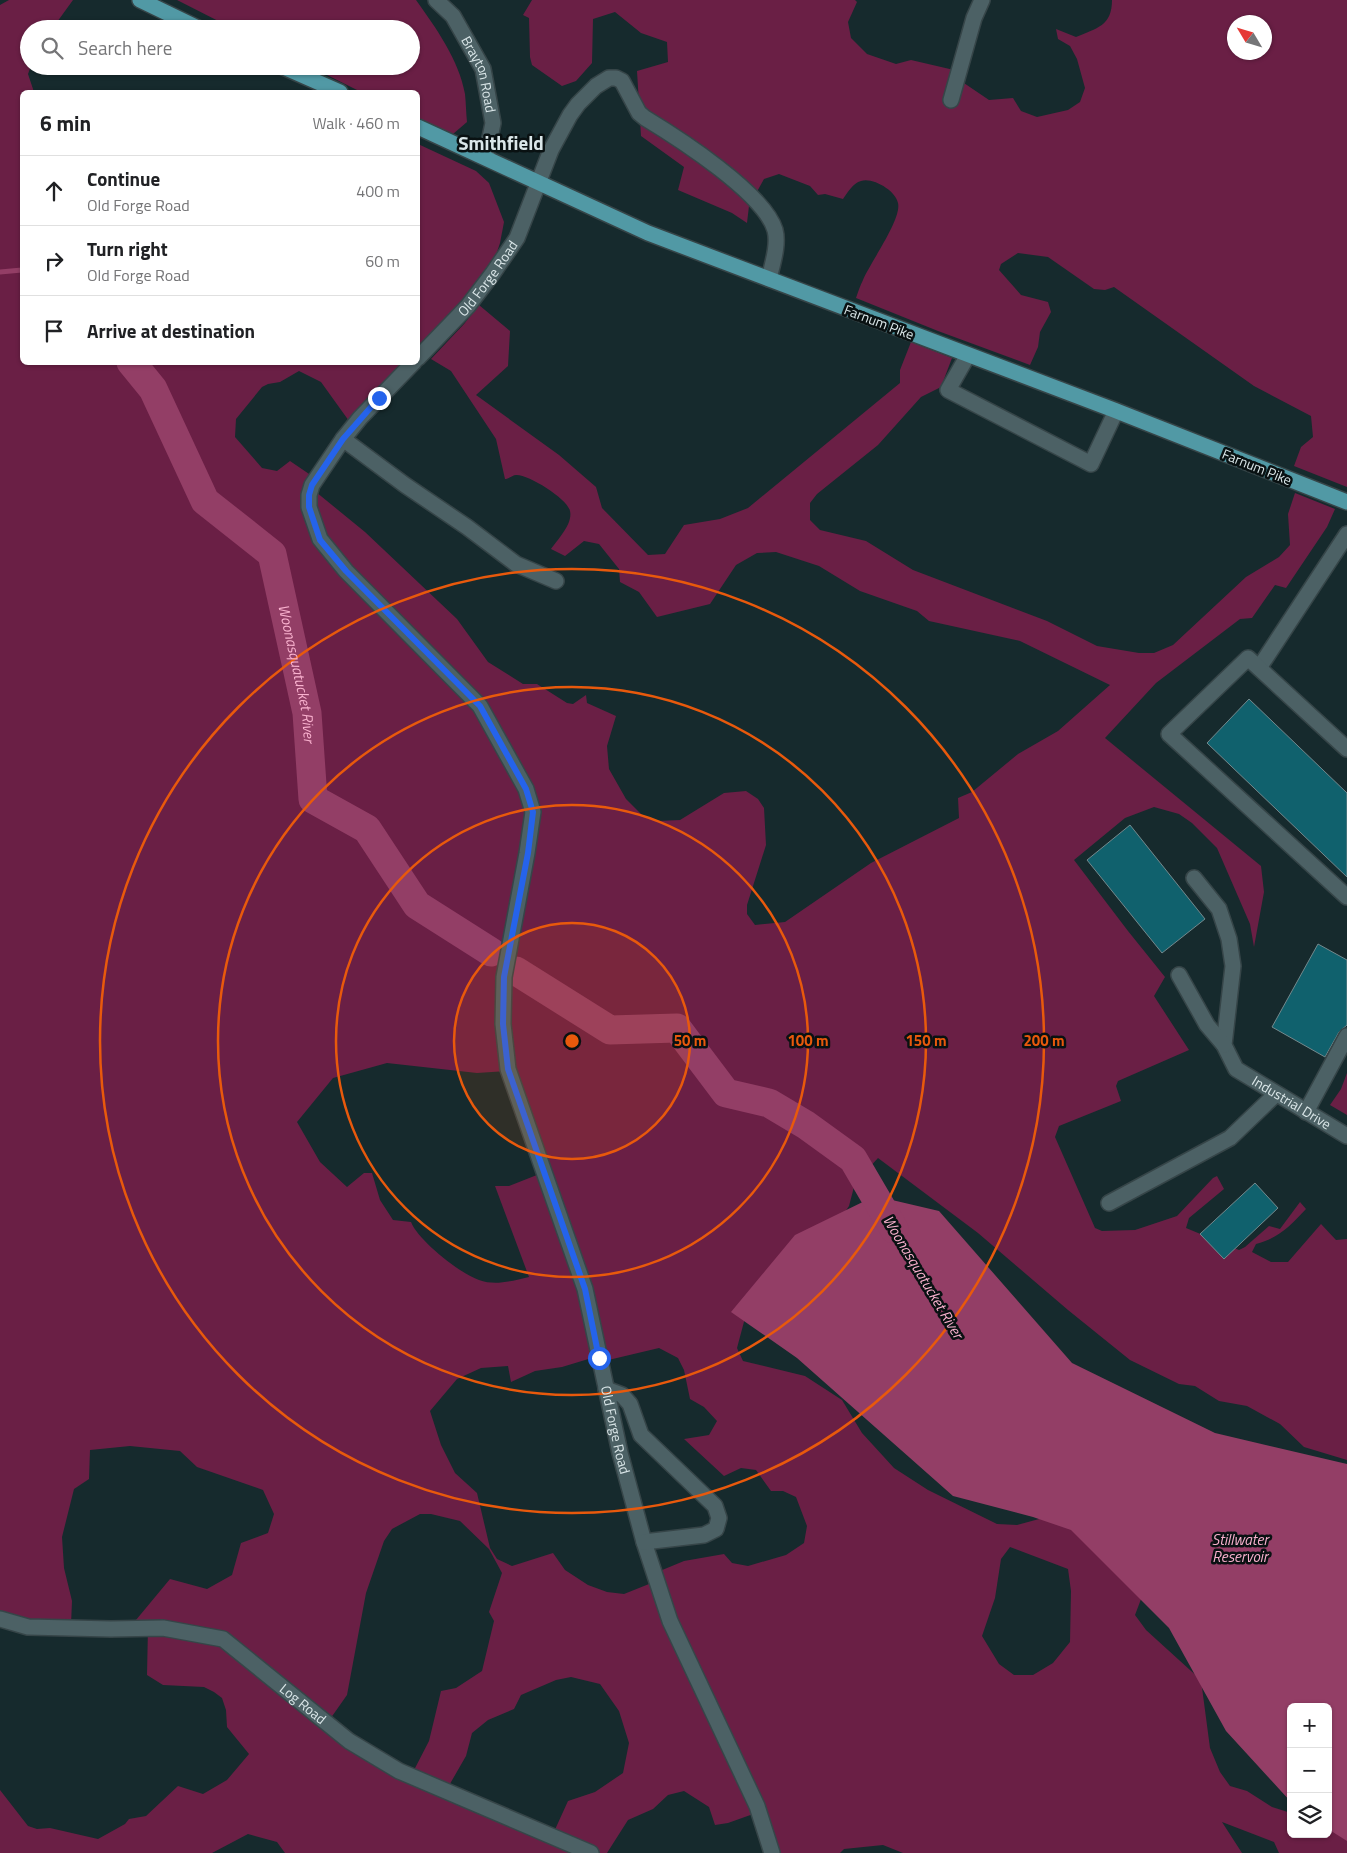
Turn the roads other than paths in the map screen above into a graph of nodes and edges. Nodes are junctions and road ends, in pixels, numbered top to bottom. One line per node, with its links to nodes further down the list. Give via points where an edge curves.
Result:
1 (140, 0): 4 (main road)
2 (436, 0): 9 (street, Brayton Road, via 453,16 483,69 493,123)
3 (982, 0): 7 (street)
4 (181, 20)
5 (301, 75): 6 (main road)
6 (335, 90)
7 (951, 100)
8 (420, 128): 9 (main road, Farnum Pike)
9 (486, 158): 10 (main road, Farnum Pike)
10 (537, 183): 11 (main road, Farnum Pike, via 648,233); 11 (street, Old Forge Road, via 551,150 578,104 609,78 622,80 639,113 699,152 750,195 767,215 775,230); 13 (street, Old Forge Road, via 517,238 468,306)
11 (769, 279): 12 (main road, Farnum Pike)
12 (968, 355): 15 (main road, Farnum Pike); 15 (street, via 948,390 1092,464)
13 (420, 356)
14 (411, 365): 16 (street, Old Forge Road)
15 (1116, 411): 17 (main road, Farnum Pike)
16 (343, 439): 19 (street, via 516,564); 31 (street, Old Forge Road, via 312,485 309,495 309,507 320,540 346,571 480,706 526,789 533,812 504,977 503,1024 508,1069 585,1289)
17 (1347, 502)
18 (1347, 534): 20 (street)
19 (556, 581)
20 (1259, 668): 21 (street); 23 (street, via 1248,658 1169,734)
21 (1347, 749)
22 (1194, 878): 26 (street, via 1219,909 1229,939 1233,966)
23 (1347, 897)
24 (1179, 974): 26 (street, via 1207,1025)
25 (1347, 1036): 28 (street)
26 (1224, 1045): 27 (street, Industrial Drive, via 1236,1069)
27 (1276, 1094): 28 (street, Industrial Drive); 30 (street, via 1230,1138)
28 (1306, 1112): 29 (street, Industrial Drive)
29 (1347, 1136)
30 (1108, 1202)
31 (606, 1389): 32 (street, via 622,1395 630,1404); 33 (street, Old Forge Road)
32 (640, 1432): 33 (street); 34 (street, via 715,1506 719,1518 716,1529 704,1535)
33 (616, 1437): 34 (street, Old Forge Road)
34 (644, 1542): 37 (street, Old Forge Road, via 670,1621 757,1806)
35 (0, 1619): 36 (street, Log Road, via 28,1627 163,1628 223,1639 349,1741 399,1771)
36 (591, 1853)
37 (772, 1853)

